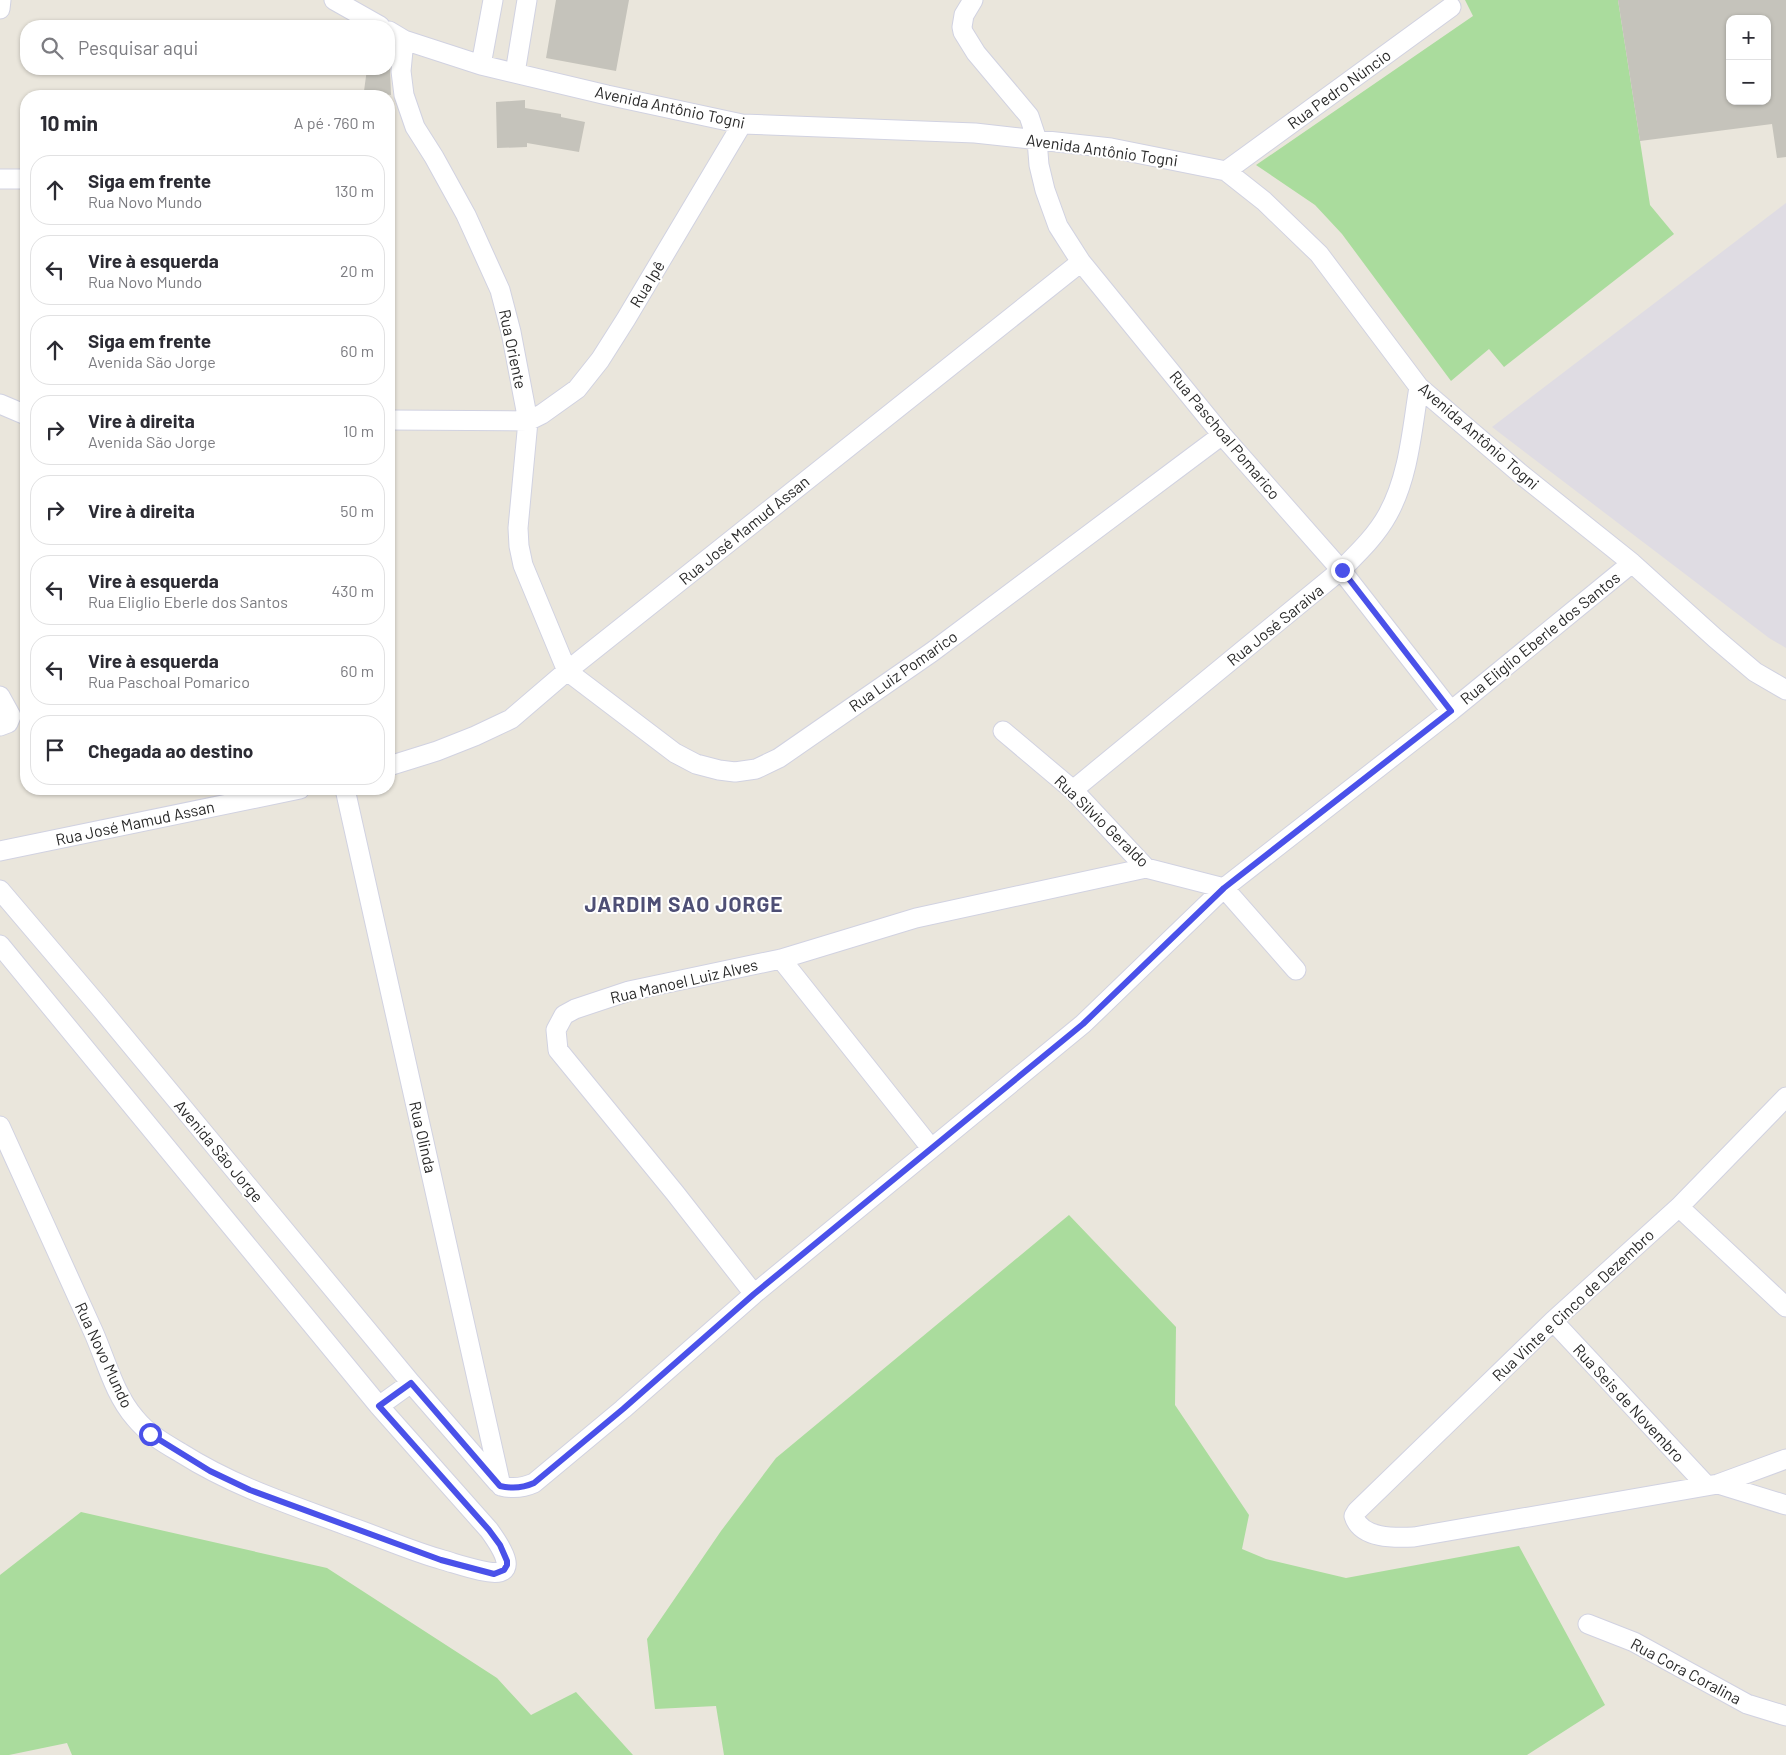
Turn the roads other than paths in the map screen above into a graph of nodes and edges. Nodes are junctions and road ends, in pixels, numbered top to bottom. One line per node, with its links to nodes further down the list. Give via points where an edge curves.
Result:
1 (1, 0): 7 (street)
2 (334, 0): 8 (street)
3 (493, 0): 10 (street)
4 (527, 0): 11 (street)
5 (973, 0): 13 (street, Rua Paschoal Pomarico, via 964,15 963,32 976,53 1029,116)
6 (1451, 6): 14 (street, Rua Pedro Núncio)
7 (0, 8)
8 (369, 20)
9 (397, 36): 10 (street, Avenida Antônio Togni); 22 (street, Rua Oriente, via 404,95 415,127 466,215 500,290)
10 (481, 65): 11 (street, Avenida Antônio Togni)
11 (515, 72): 12 (street, Avenida Antônio Togni)
12 (742, 124): 13 (street, Avenida Antônio Togni, via 975,132); 22 (street, Rua Ipê, via 600,360 577,389)
13 (1037, 140): 14 (street, Avenida Antônio Togni, via 1112,148); 17 (street, Rua Paschoal Pomarico, via 1045,190 1058,226)
14 (1226, 171): 18 (street, Avenida Antônio Togni, via 1264,201 1319,254)
15 (0, 179): 16 (street)
16 (20, 179)
17 (1081, 262): 23 (street, Rua Paschoal Pomarico); 26 (street, Rua José Mamud Assan)
18 (1419, 387): 24 (street, Avenida Antônio Togni); 25 (street, Rua José Saraiva, via 1398,495 1371,539)
19 (0, 404): 20 (street)
20 (20, 412)
21 (395, 420): 22 (street)
22 (528, 421): 26 (street, Rua Oriente, via 519,546 523,565)
23 (1222, 435): 25 (street, Rua Paschoal Pomarico); 26 (street, Rua Luiz Pomarico, via 932,652 779,758 756,769 720,770 696,764 674,753)
24 (1632, 562): 27 (street, Avenida Antônio Togni, via 1755,672); 29 (street, Rua Eliglio Eberle dos Santos)
25 (1342, 570): 29 (street, Rua Paschoal Pomarico); 33 (street, Rua José Saraiva)
26 (567, 671): 32 (street, Rua José Mamud Assan, via 511,718 475,736)
27 (1786, 690)
28 (0, 696): 30 (street, via 12,718)
29 (1451, 711): 38 (street, Rua Eliglio Eberle dos Santos)
30 (4, 725)
31 (1003, 731): 33 (street, Rua Silvio Geraldo)
32 (395, 764)
33 (1073, 790): 37 (street, Rua Silvio Geraldo)
34 (271, 795): 36 (street, Rua José Mamud Assan)
35 (346, 795): 54 (street, Rua Olinda)
36 (0, 851)
37 (1146, 868): 38 (street, Rua Silvio Geraldo); 41 (street, Rua Manoel Luiz Alves, via 916,918)
38 (1224, 888): 42 (street); 45 (street, Rua Eliglio Eberle dos Santos, via 1083,1024)
39 (0, 890): 50 (street, Avenida São Jorge)
40 (0, 945): 51 (street)
41 (781, 958): 45 (street); 47 (street, Rua Manoel Luiz Alves, via 629,991 575,1009 564,1015 556,1030 558,1050)
42 (1296, 970)
43 (1786, 1097): 46 (street, Rua Vinte e Cinco de Dezembro)
44 (0, 1126): 51 (street, Rua Novo Mundo, via 122,1402 150,1434 210,1471 250,1490 441,1560 494,1574 504,1570 507,1561 489,1530)
45 (931, 1148): 47 (street, Rua Eliglio Eberle dos Santos)
46 (1679, 1207): 48 (street); 49 (street, Rua Vinte e Cinco de Dezembro)
47 (754, 1294): 54 (street, Rua Eliglio Eberle dos Santos, via 534,1483 516,1488)
48 (1786, 1307)
49 (1553, 1321): 53 (street, Rua Seis de Novembro); 53 (street, Rua Vinte e Cinco de Dezembro, via 1357,1511 1354,1519 1367,1531 1394,1538 1414,1537)
50 (411, 1383): 51 (street); 54 (street, Avenida São Jorge)
51 (379, 1406)
52 (1786, 1459): 53 (street)
53 (1712, 1484): 55 (street)
54 (500, 1486)
55 (1786, 1504)
56 (1588, 1624): 57 (street, Rua Cora Coralina, via 1634,1642 1747,1704)
57 (1786, 1716)

